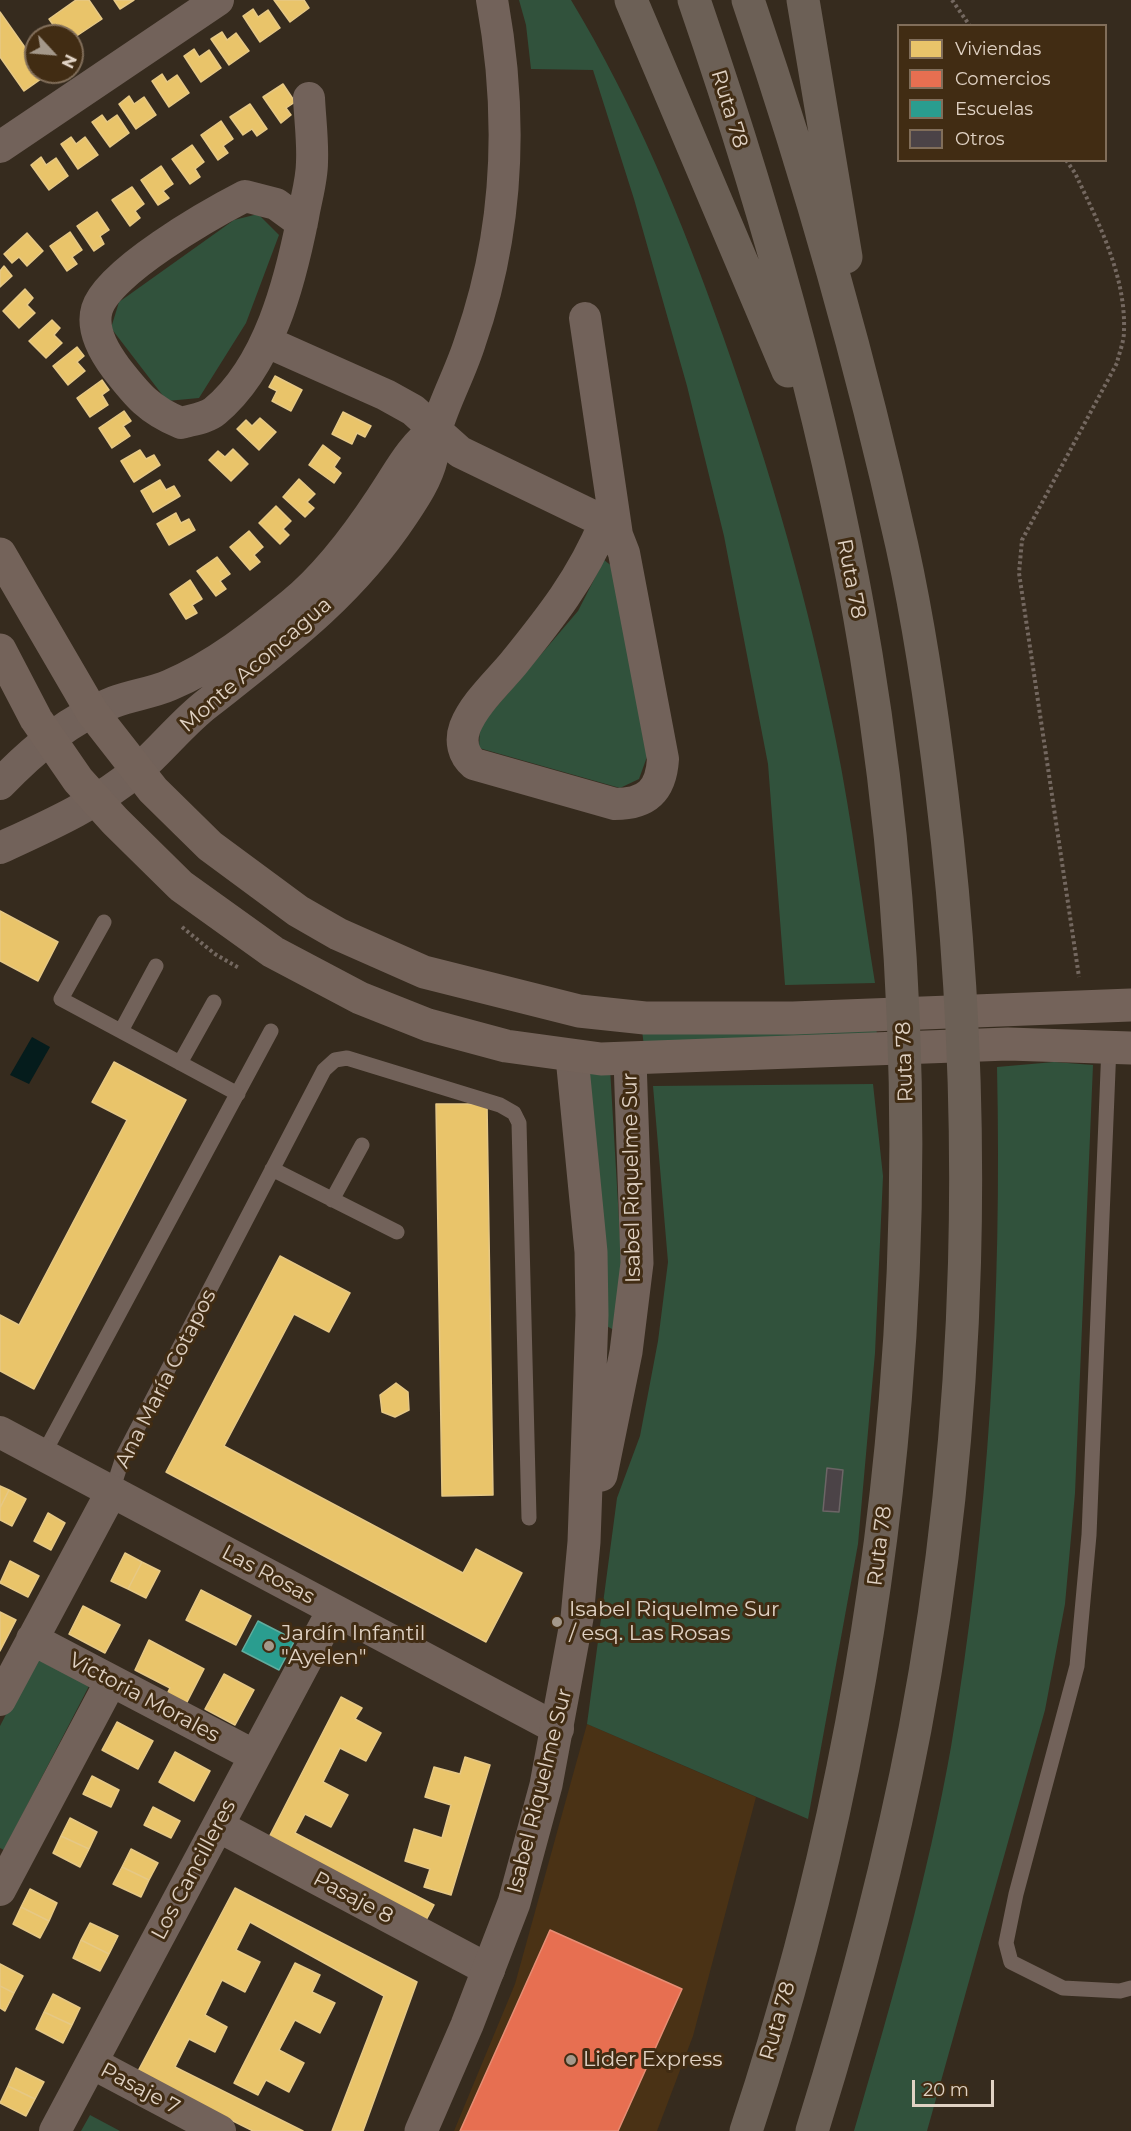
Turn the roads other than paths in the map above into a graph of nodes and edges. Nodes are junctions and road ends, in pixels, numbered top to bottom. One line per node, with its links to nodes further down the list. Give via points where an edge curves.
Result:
1 (218, 0): 8 (street)
2 (492, 0): 13 (street, Monte Aconcagua, via 505,93 504,188 471,340)
3 (631, 0): 14 (highway)
4 (694, 0): 14 (highway, Ruta 78, via 772,248)
5 (748, 0): 12 (highway)
6 (803, 0): 12 (highway, via 847,261)
7 (309, 98): 9 (street, via 312,164)
8 (2, 141)
9 (302, 223): 11 (street, via 290,277); 11 (street, via 276,204 245,196 168,240 115,285 97,308 95,328 110,361 136,395 156,413 181,423 214,412 239,384)
10 (585, 318): 15 (street)
11 (267, 342): 13 (street, via 386,395)
12 (858, 363): 60 (highway, via 903,549 939,774 962,1019 965,1226 956,1414 939,1576 915,1728 866,1945)
13 (436, 429): 15 (street, via 460,452); 18 (street, Monte Aconcagua, via 408,456 352,540 294,602 197,672); 20 (street, Monte Aconcagua, via 426,478 367,562 305,627 192,716)
14 (824, 453): 59 (highway, Ruta 78, via 865,652 891,843 905,1038 906,1235 896,1399 871,1613 813,1897)
15 (611, 528): 15 (street, via 560,606 471,716 463,742 466,757 474,764 615,804 635,804 653,791 662,775 663,759 624,553)
16 (0, 554): 18 (main road)
17 (0, 650): 19 (main road)
18 (92, 712): 19 (street, Monte Aconcagua); 20 (main road)
19 (49, 738): 21 (street, Monte Aconcagua); 22 (main road)
20 (136, 772): 22 (street, Monte Aconcagua); 28 (main road, via 210,846 298,911 338,934 424,972)
21 (0, 784)
22 (95, 800): 23 (street, Monte Aconcagua); 32 (main road, via 181,886 243,932 305,970 428,1025 478,1040)
23 (0, 848)
24 (104, 922): 29 (lane, via 61,999)
25 (156, 966): 29 (lane)
26 (214, 1002): 34 (lane)
27 (1131, 1005): 28 (main road, via 684,1020 610,1017)
28 (579, 1011): 33 (main road)
29 (120, 1031): 34 (lane)
30 (271, 1031): 35 (lane)
31 (1120, 1047): 33 (main road, via 1059,1044); 54 (lane, via 1077,1666 1006,1943 1011,1962 1064,1988)
32 (572, 1057): 33 (main road); 44 (street, Isabel Riquelme Sur, via 591,1252)
33 (630, 1060): 44 (street, Isabel Riquelme Sur, via 636,1226 634,1302 600,1481)
34 (180, 1063): 35 (lane)
35 (238, 1094): 41 (lane)
36 (362, 1145): 38 (lane)
37 (272, 1169): 38 (lane); 42 (lane, Ana María Cotapos, via 124,1454); 43 (lane, Ana María Cotapos, via 324,1070 334,1060 347,1058 500,1105 514,1113 519,1123)
38 (332, 1200): 39 (lane)
39 (397, 1232)
40 (0, 1432): 41 (street, Las Rosas)
41 (43, 1455): 42 (street, Las Rosas)
42 (112, 1491): 45 (street, Las Rosas); 46 (street, Ana María Cotapos)
43 (529, 1518)
44 (584, 1542): 49 (street, Isabel Riquelme Sur, via 577,1618)
45 (333, 1610): 49 (street, Las Rosas); 50 (street, Los Cancilleres)
46 (32, 1639): 47 (street, Victoria Morales); 48 (street, Ana María Cotapos)
47 (111, 1681): 50 (street, Victoria Morales); 52 (street)
48 (0, 1700)
49 (558, 1729): 53 (street, Isabel Riquelme Sur, via 533,1839)
50 (255, 1756): 51 (street, Los Cancilleres)
51 (218, 1827): 53 (street, Pasaje 8); 55 (street, Los Cancilleres)
52 (4, 1871)
53 (489, 1970): 58 (street, Isabel Riquelme Sur)
54 (1131, 1988)
55 (92, 2063): 56 (street, Los Cancilleres); 57 (street, Pasaje 7)
56 (56, 2131)
57 (220, 2131)
58 (421, 2131)
59 (746, 2131)
60 (812, 2131)

